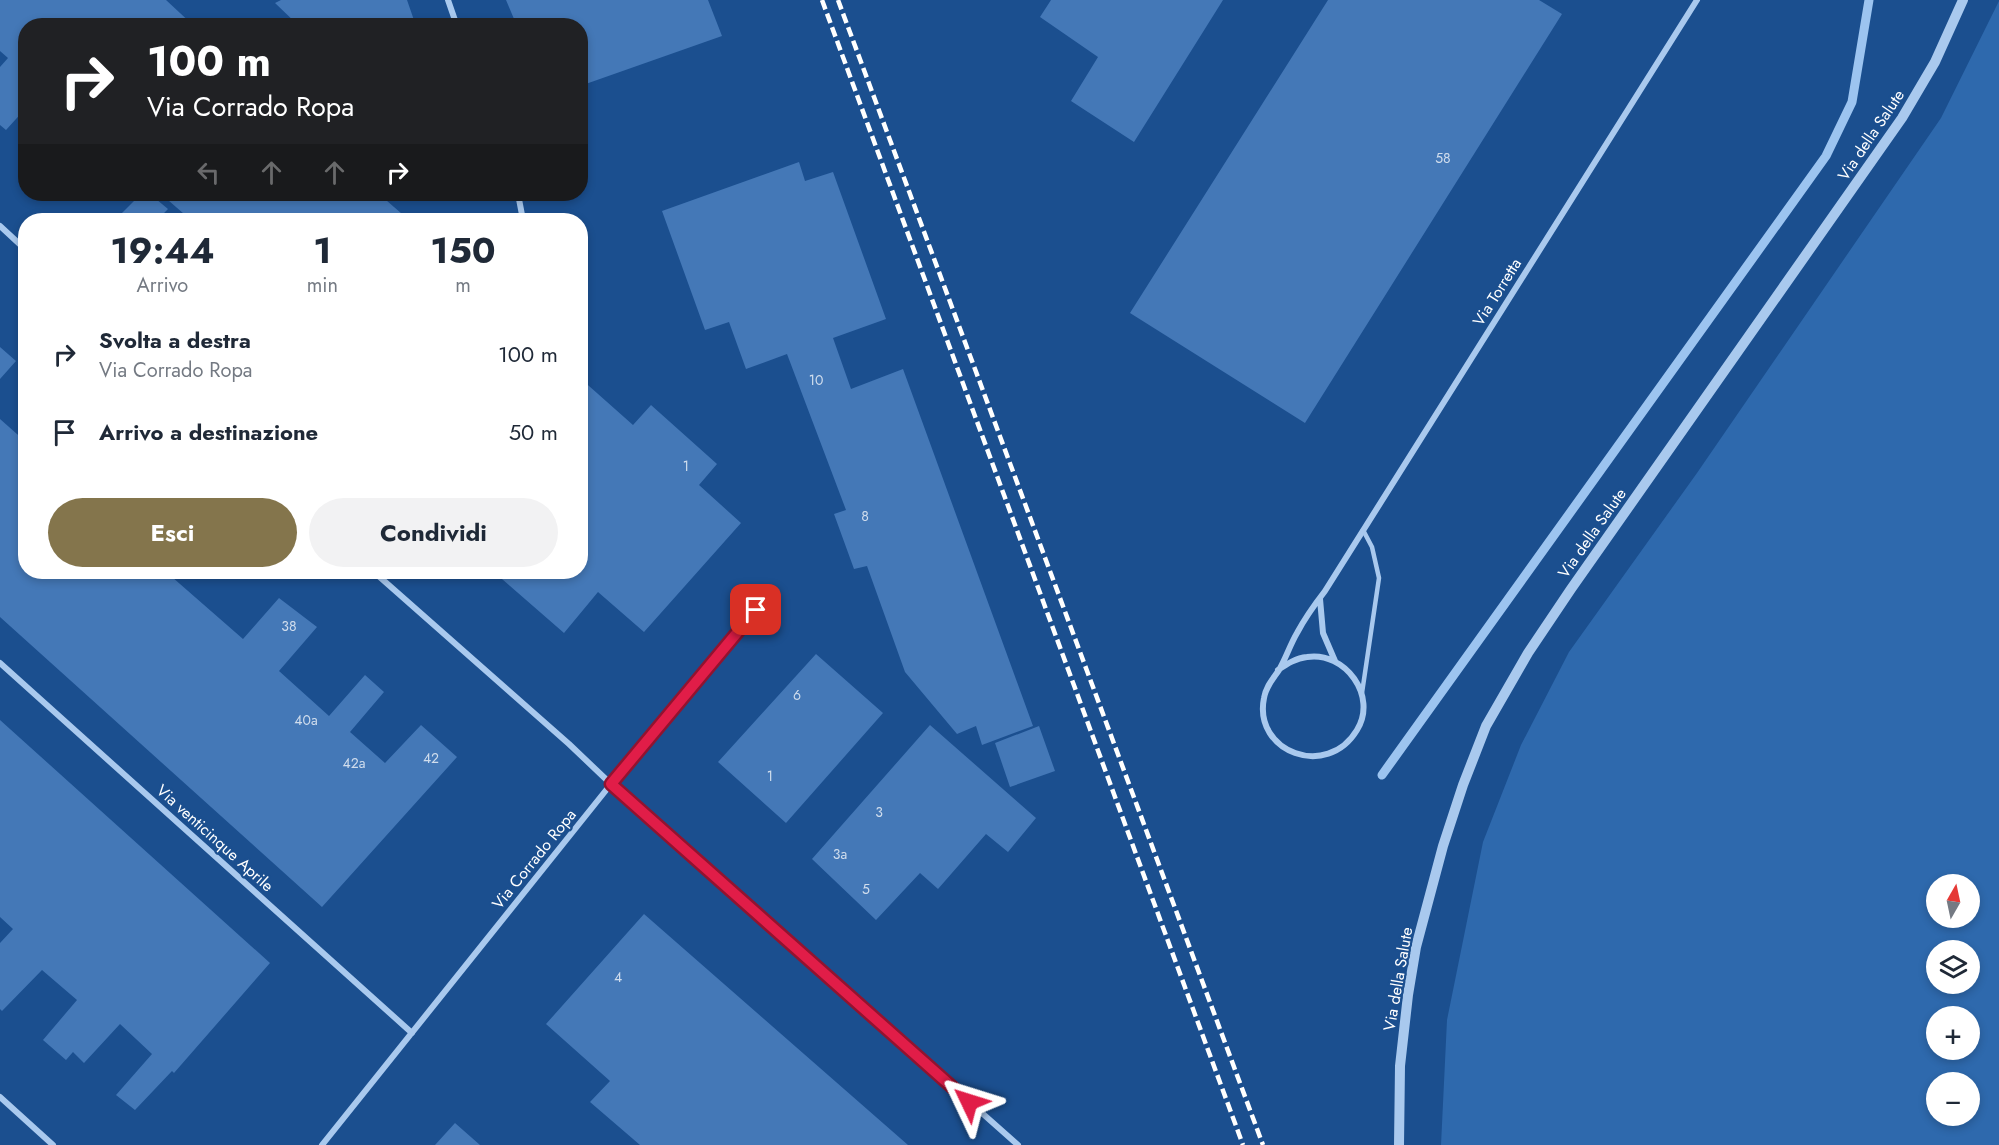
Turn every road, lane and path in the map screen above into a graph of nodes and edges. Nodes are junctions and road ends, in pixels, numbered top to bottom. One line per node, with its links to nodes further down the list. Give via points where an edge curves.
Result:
1 (448, 0): 4 (street)
2 (1697, 0): 7 (street, Via Torretta)
3 (1963, 0): 21 (street, Via della Salute, via 1935,62 1902,118 1571,589 1486,726 1443,846 1416,947 1400,1066)
4 (454, 18)
5 (0, 226): 6 (street)
6 (18, 243)
7 (1363, 530): 10 (street, Via Torretta); 14 (lane, via 1372,547 1379,578)
8 (382, 579): 15 (street)
9 (771, 592): 15 (street, Via Corrado Ropa)
10 (1320, 598): 11 (street, via 1323,633); 13 (street, Via Torretta)
11 (1335, 662): 13 (street, via 1307,657); 14 (street, via 1352,675)
12 (0, 663): 16 (street, Via venticinque Aprile)
13 (1278, 670): 14 (street, Via Torretta, via 1268,683 1263,715 1278,744 1292,753 1308,757 1340,750 1360,725)
14 (1362, 693)
15 (611, 784): 16 (street, Via Corrado Ropa); 20 (street)
16 (412, 1033): 19 (street, Via Corrado Ropa)
17 (0, 1097): 18 (street)
18 (53, 1145)
19 (322, 1145)
20 (1018, 1145)
21 (1399, 1145)

